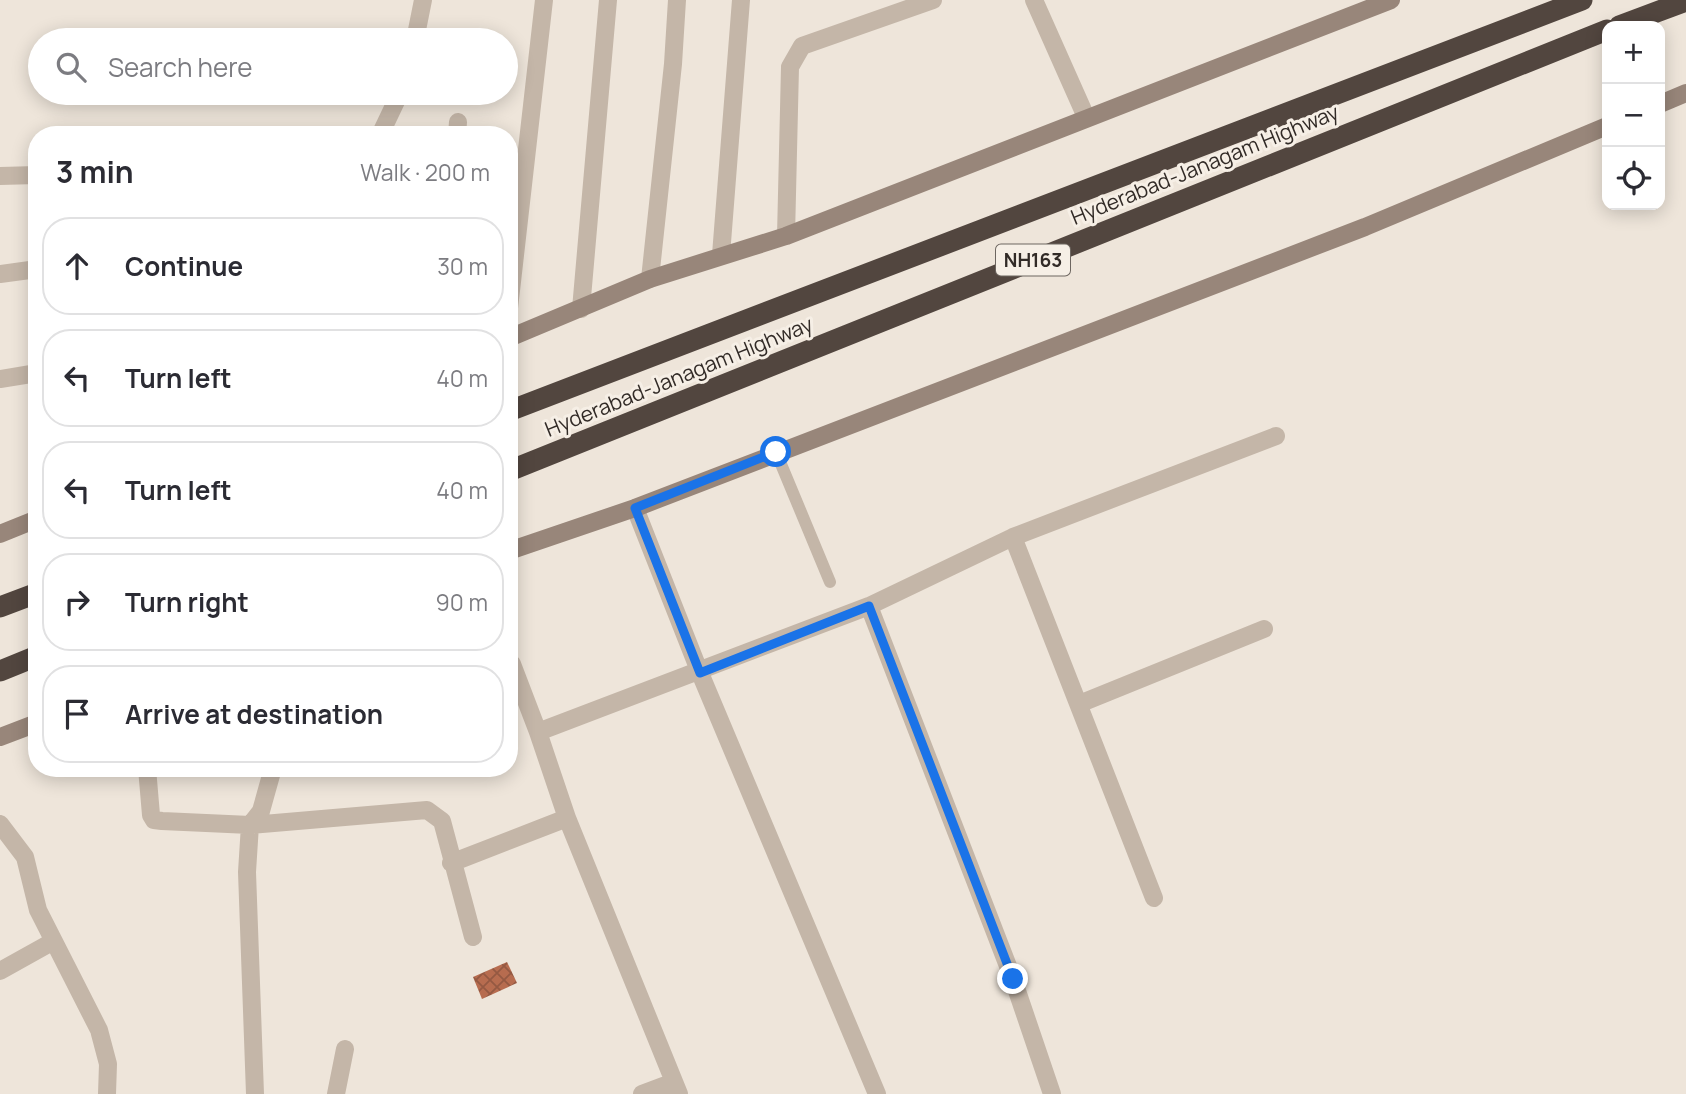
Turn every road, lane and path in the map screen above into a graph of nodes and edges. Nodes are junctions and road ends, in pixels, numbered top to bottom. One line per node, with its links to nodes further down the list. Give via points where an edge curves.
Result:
1 (423, 0): 12 (street)
2 (544, 0): 22 (street)
3 (608, 0): 28 (street)
4 (677, 0): 27 (street)
5 (741, 0): 24 (street)
6 (933, 0): 23 (street, via 802,46 790,67)
7 (1034, 0): 17 (street)
8 (1391, 0): 17 (street)
9 (1582, 0): 32 (highway, Hyderabad-Janagam Highway / NH163)
10 (1686, 1): 11 (highway)
11 (1632, 21)
12 (417, 28)
13 (1602, 32): 35 (highway, Hyderabad-Janagam Highway / NH163)
14 (1686, 93): 15 (street)
15 (1665, 102)
16 (394, 105): 18 (street)
17 (1086, 117): 23 (street)
18 (384, 126)
19 (1602, 128): 34 (street, via 1365,227)
20 (28, 175): 21 (street)
21 (0, 176)
22 (518, 229)
23 (786, 236): 24 (street)
24 (721, 255): 27 (street)
25 (28, 270): 26 (street)
26 (0, 274)
27 (650, 279): 28 (street)
28 (581, 309): 29 (street)
29 (518, 334)
30 (28, 374): 31 (street)
31 (0, 379)
32 (518, 408)
33 (1276, 436): 39 (street)
34 (776, 452): 36 (street); 41 (lane)
35 (518, 467)
36 (635, 508): 40 (street); 48 (street)
37 (28, 523): 38 (street)
38 (0, 534)
39 (1013, 537): 43 (street); 50 (street)
40 (518, 548)
41 (830, 582)
42 (28, 596): 44 (highway)
43 (869, 606): 48 (street); 71 (street, via 1013,979)
44 (0, 607)
45 (1264, 629): 50 (street)
46 (28, 660): 47 (highway)
47 (0, 671)
48 (700, 673): 52 (street); 70 (street)
49 (518, 680): 52 (street)
50 (1079, 704): 60 (street)
51 (28, 726): 53 (street)
52 (538, 732): 56 (street)
53 (0, 737)
54 (148, 777): 58 (street, via 154,820)
55 (271, 777): 58 (street, via 261,811)
56 (567, 818): 59 (street); 65 (street)
57 (0, 824): 62 (street, via 25,857)
58 (250, 825): 59 (street, via 427,810 442,821); 67 (street, via 247,872)
59 (451, 863): 61 (street)
60 (1154, 898)
61 (473, 937)
62 (52, 943): 63 (street); 66 (street, via 99,1030 108,1064)
63 (0, 971)
64 (345, 1049): 68 (street)
65 (676, 1088): 69 (street)
66 (107, 1094)
67 (255, 1094)
68 (336, 1094)
69 (642, 1094)
70 (877, 1094)
71 (1052, 1094)

